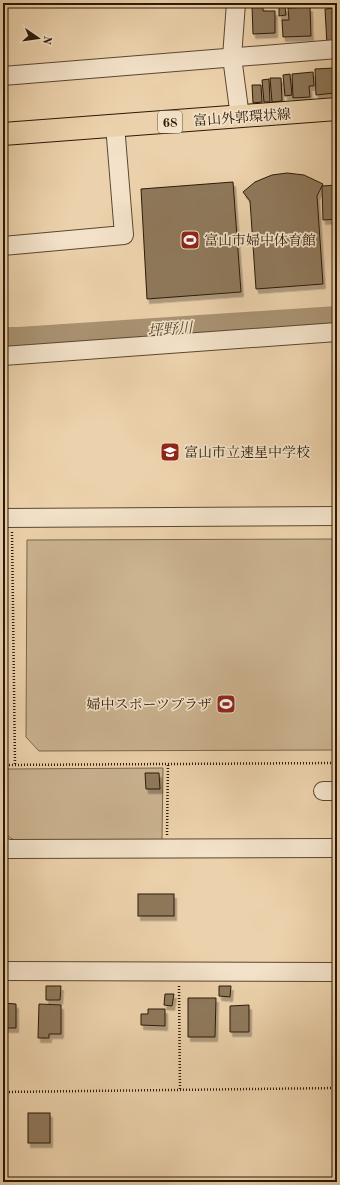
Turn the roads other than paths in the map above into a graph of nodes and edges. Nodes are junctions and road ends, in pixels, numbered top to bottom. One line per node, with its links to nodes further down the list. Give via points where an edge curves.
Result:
1 (236, 3): 3 (street)
2 (337, 49): 3 (street)
3 (232, 57): 4 (street); 6 (street)
4 (3, 76)
5 (337, 109): 6 (main road, 富山外郭環状線 / 68)
6 (240, 117): 7 (main road, 富山外郭環状線 / 68)
7 (115, 125): 8 (main road, 富山外郭環状線 / 68); 9 (street, via 124,235)
8 (3, 134)
9 (3, 246)
10 (337, 332): 11 (street)
11 (3, 356)
12 (337, 516): 13 (street)
13 (8, 525)
14 (3, 846): 15 (street, via 6,849)
15 (337, 848)
16 (3, 971): 17 (street)
17 (337, 972)

